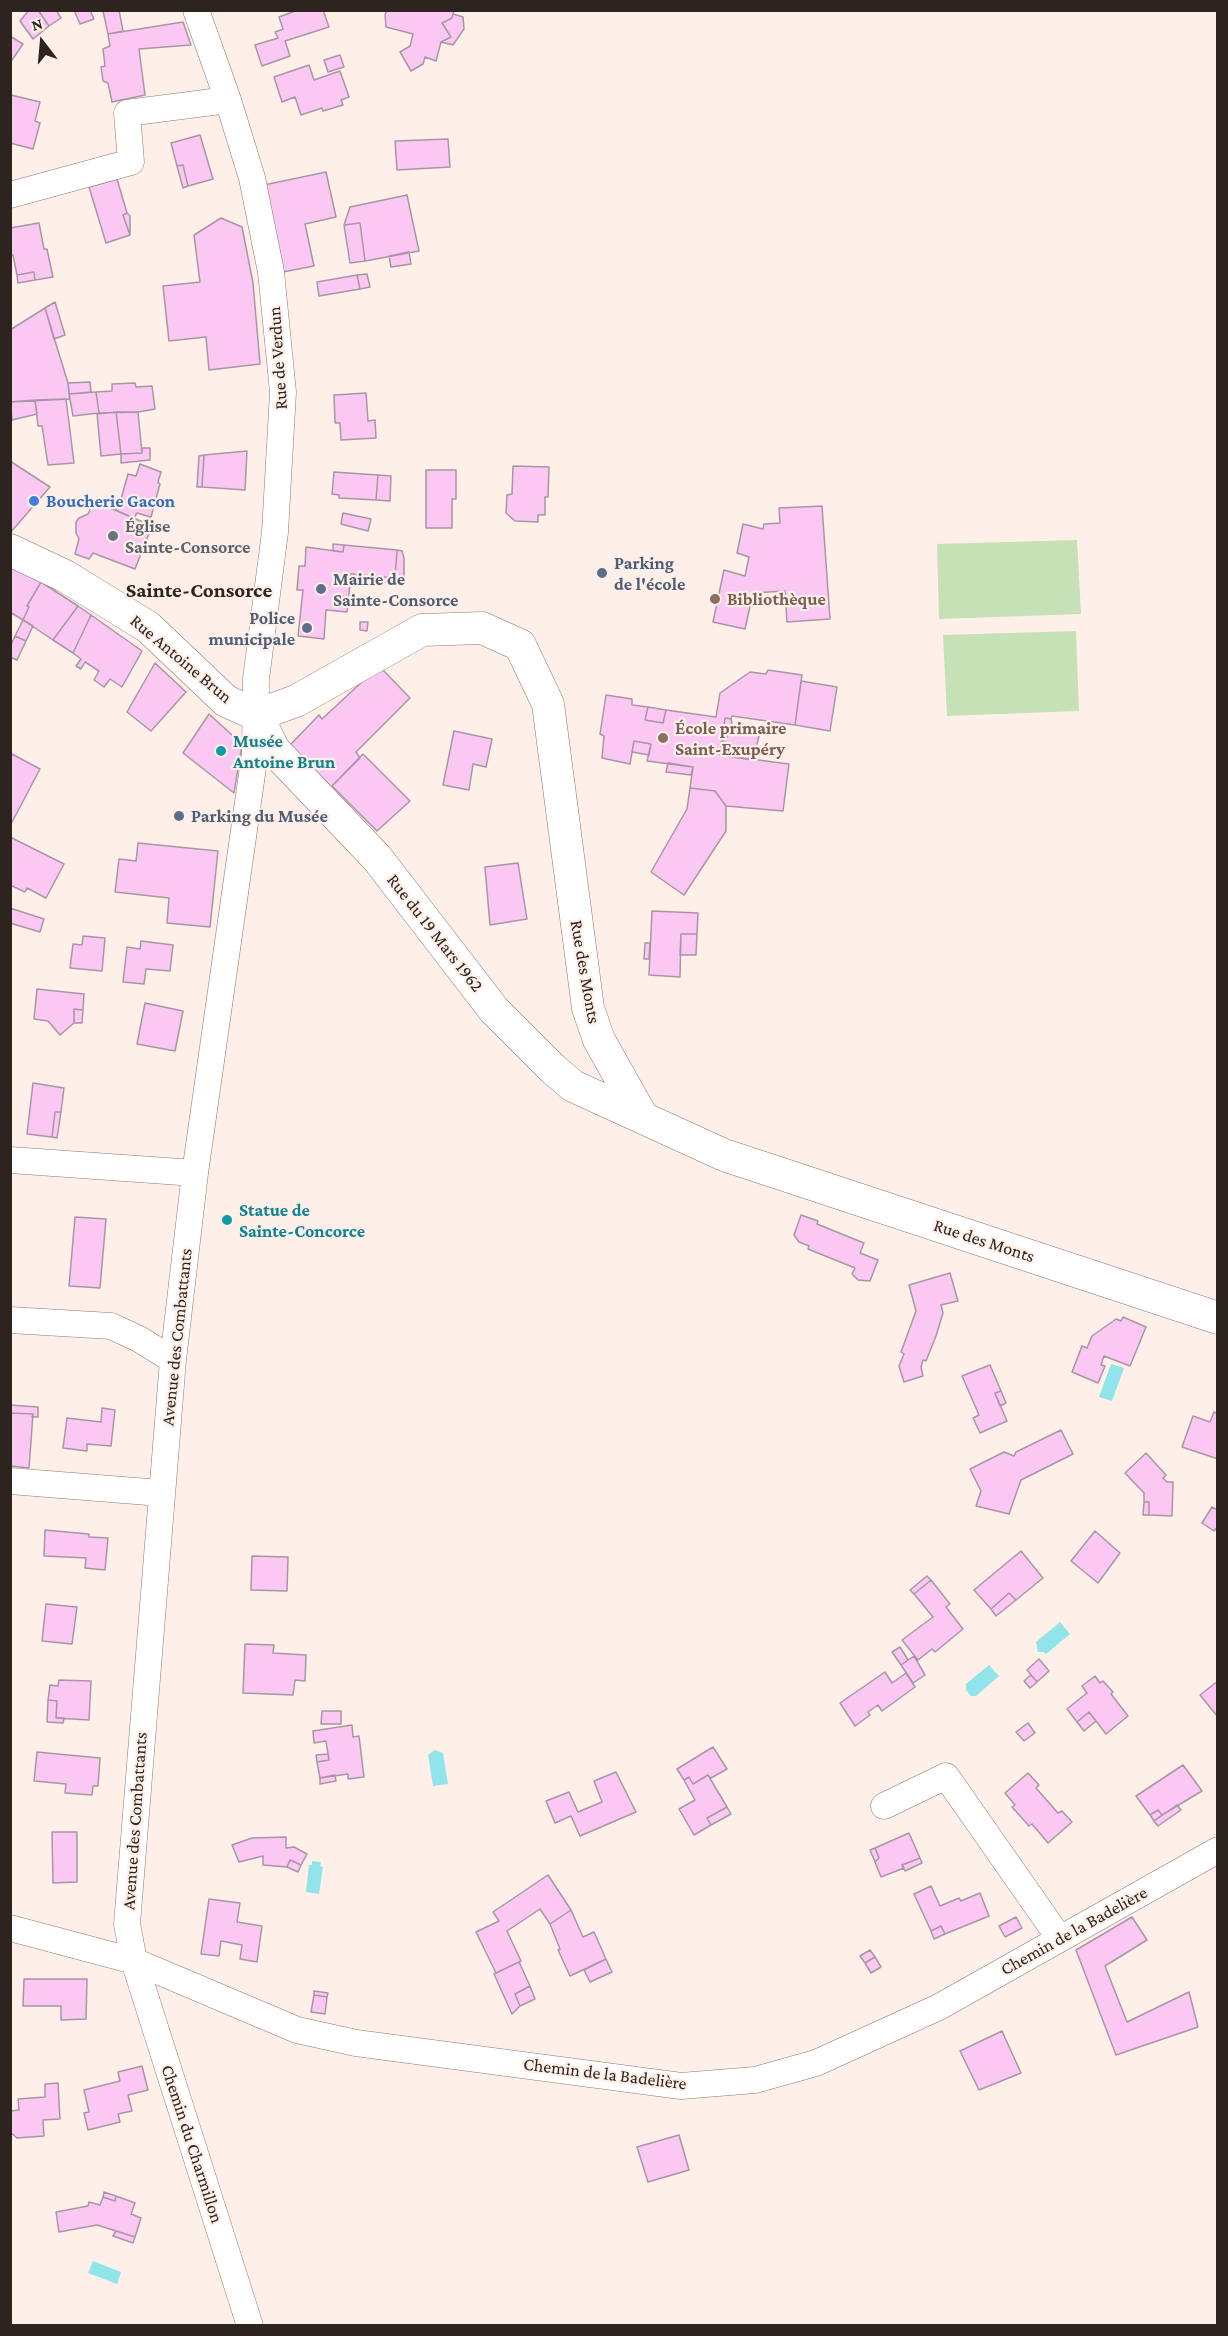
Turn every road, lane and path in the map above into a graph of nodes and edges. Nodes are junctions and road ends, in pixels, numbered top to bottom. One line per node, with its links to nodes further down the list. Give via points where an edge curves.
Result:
1 (196, 10): 2 (street, Rue de Verdun)
2 (228, 100): 3 (street, via 127,112 131,162); 5 (street, Rue de Verdun, via 252,178 271,272 283,392 275,532 256,679)
3 (10, 195)
4 (10, 550): 5 (street, Rue Antoine Brun, via 65,576 148,627 226,701)
5 (257, 716): 6 (street, Rue des Monts, via 296,701 422,630 482,628 520,645 548,704 583,977); 7 (street, Rue du 19 Mars 1962, via 274,750 377,858 494,1010); 10 (street, Avenue des Combattants)
6 (596, 1032): 7 (street, via 584,1057 571,1066); 8 (street, Rue des Monts)
7 (553, 1069): 8 (street, Rue du 19 Mars 1962, via 573,1086)
8 (643, 1118): 11 (street, Rue des Monts, via 724,1155)
9 (10, 1160): 10 (street)
10 (195, 1173): 13 (street, Avenue des Combattants)
11 (1218, 1318)
12 (10, 1320): 13 (street, via 111,1326)
13 (173, 1360): 15 (street, Avenue des Combattants)
14 (10, 1481): 15 (street)
15 (161, 1493): 20 (street, Avenue des Combattants, via 127,1924)
16 (884, 1806): 19 (street, via 946,1776)
17 (1218, 1850): 19 (street, Chemin de la Badelière)
18 (10, 1929): 20 (street, Chemin de la Badelière)
19 (1060, 1939): 20 (street, Chemin de la Badelière, via 939,2007 816,2063 755,2080 681,2086 368,2045 297,2030)
20 (134, 1961): 21 (street, Chemin du Charmillon)
21 (250, 2325)

